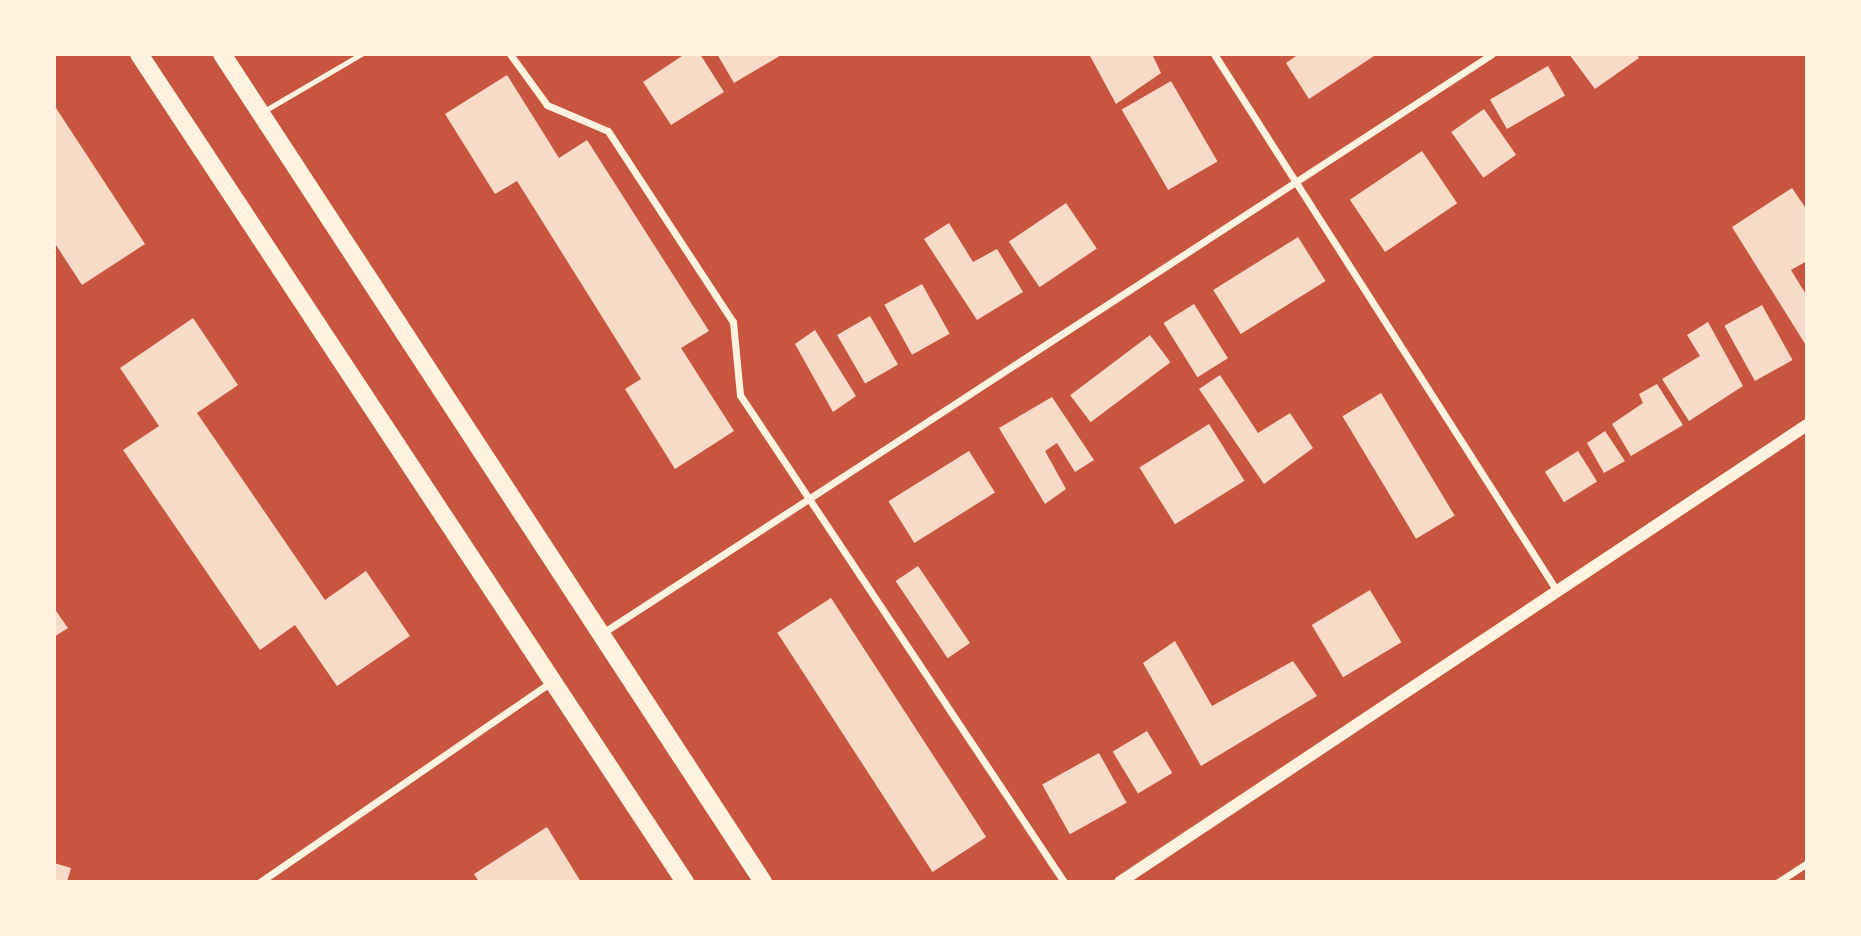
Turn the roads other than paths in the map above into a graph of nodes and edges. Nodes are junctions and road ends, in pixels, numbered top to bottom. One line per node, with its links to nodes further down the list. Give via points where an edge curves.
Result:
1 (139, 54): 14 (main road)
2 (222, 54): 8 (main road)
3 (361, 54): 7 (lane)
4 (510, 54): 11 (street, via 547,105 608,131 733,321 740,395)
5 (1214, 54): 9 (street)
6 (1492, 54): 9 (street)
7 (349, 57): 8 (lane)
8 (260, 114): 13 (main road)
9 (1295, 184): 11 (street); 12 (street)
10 (1807, 425): 12 (street)
11 (808, 502): 13 (street); 19 (street)
12 (1557, 591): 20 (street)
13 (600, 635): 18 (main road)
14 (551, 682): 16 (street); 17 (main road)
15 (1807, 863): 21 (street)
16 (260, 882)
17 (685, 882)
18 (763, 882)
19 (1064, 882)
20 (1120, 882)
21 (1778, 882)

